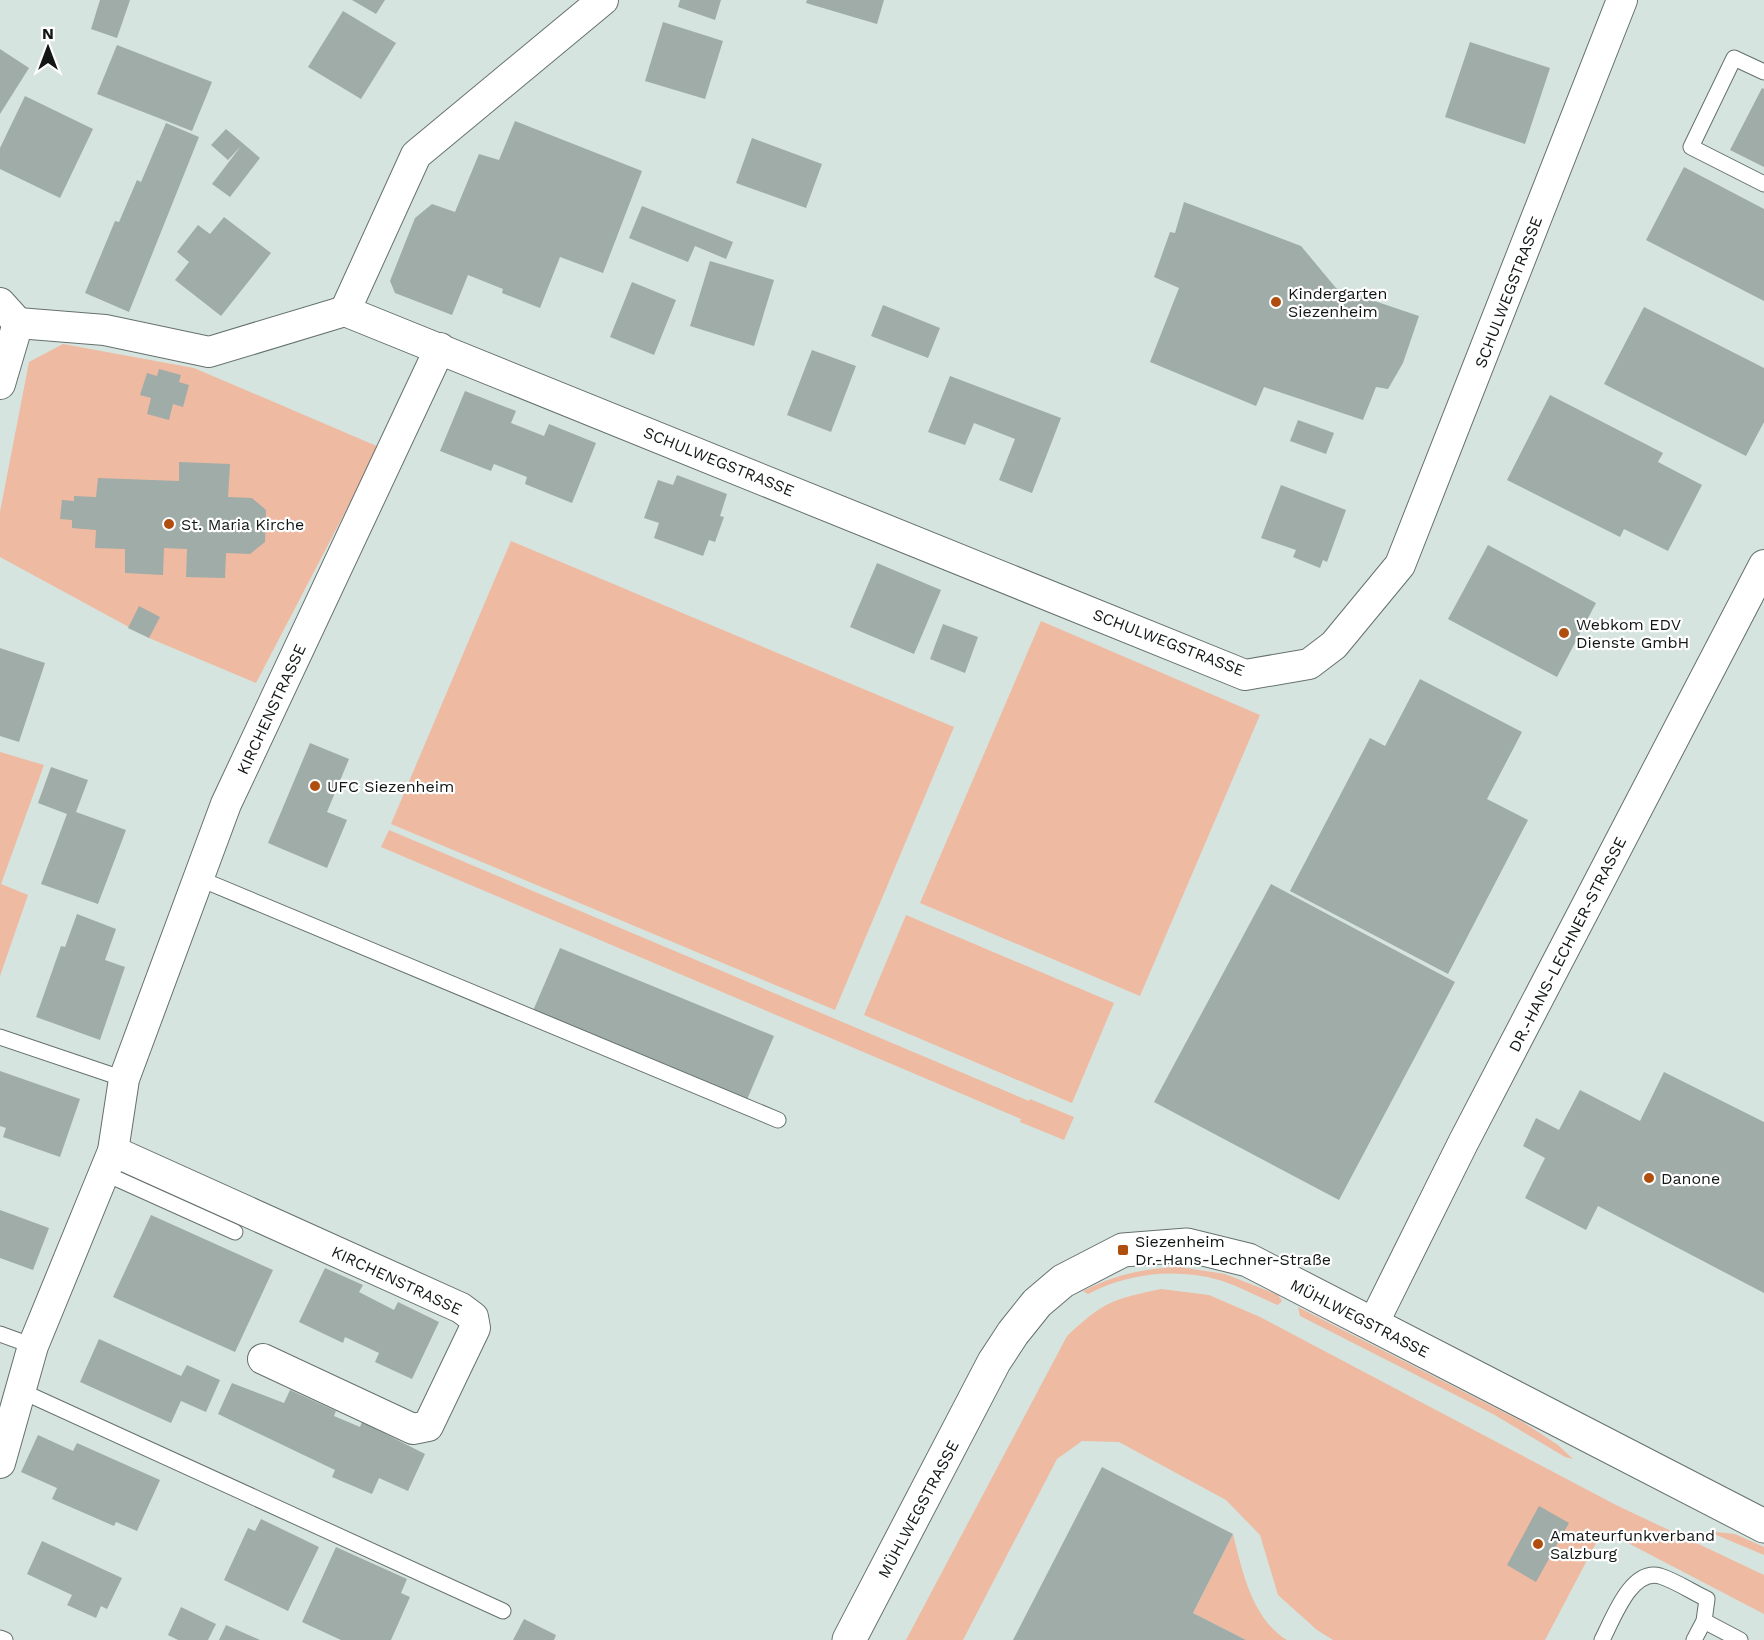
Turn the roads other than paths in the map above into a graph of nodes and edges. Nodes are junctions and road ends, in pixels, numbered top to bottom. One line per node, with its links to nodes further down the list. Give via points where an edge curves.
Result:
1 (603, 0): 5 (street, via 416,155)
2 (1622, 0): 7 (street, SCHULWEGSTRASSE, via 1400,566 1334,645 1309,664 1245,675)
3 (1764, 72): 4 (lane, via 1734,58 1691,147)
4 (1764, 184)
5 (345, 311): 6 (street, via 209,352); 7 (street, SCHULWEGSTRASSE)
6 (9, 313): 8 (street)
7 (440, 348): 10 (street, KIRCHENSTRASSE, via 226,804)
8 (0, 384)
9 (1764, 565): 16 (street, DR.-HANS-LECHNER-STRASSE)
10 (198, 878): 12 (street, KIRCHENSTRASSE); 13 (lane)
11 (0, 1037): 12 (lane)
12 (124, 1079): 14 (street, KIRCHENSTRASSE)
13 (778, 1120)
14 (108, 1162): 15 (lane); 18 (street, KIRCHENSTRASSE); 19 (street, KIRCHENSTRASSE, via 462,1308 473,1317 475,1328 428,1426 413,1429)
15 (235, 1232)
16 (1373, 1324): 22 (street, MÜHLWEGSTRASSE); 27 (street, MÜHLWEGSTRASSE, via 1248,1260 1187,1245 1123,1250 1066,1278 1037,1303 994,1362)
17 (0, 1334): 18 (lane)
18 (33, 1346): 20 (street, KIRCHENSTRASSE)
19 (263, 1359)
20 (19, 1390): 21 (street, KIRCHENSTRASSE); 23 (lane)
21 (0, 1462)
22 (1764, 1526)
23 (503, 1611)
24 (1704, 1621): 28 (lane, via 1707,1599 1659,1576 1644,1576 1633,1583); 29 (lane); 30 (lane)
25 (0, 1638): 26 (lane)
26 (5, 1640)
27 (849, 1640)
28 (1602, 1640)
29 (1694, 1640)
30 (1740, 1640)

